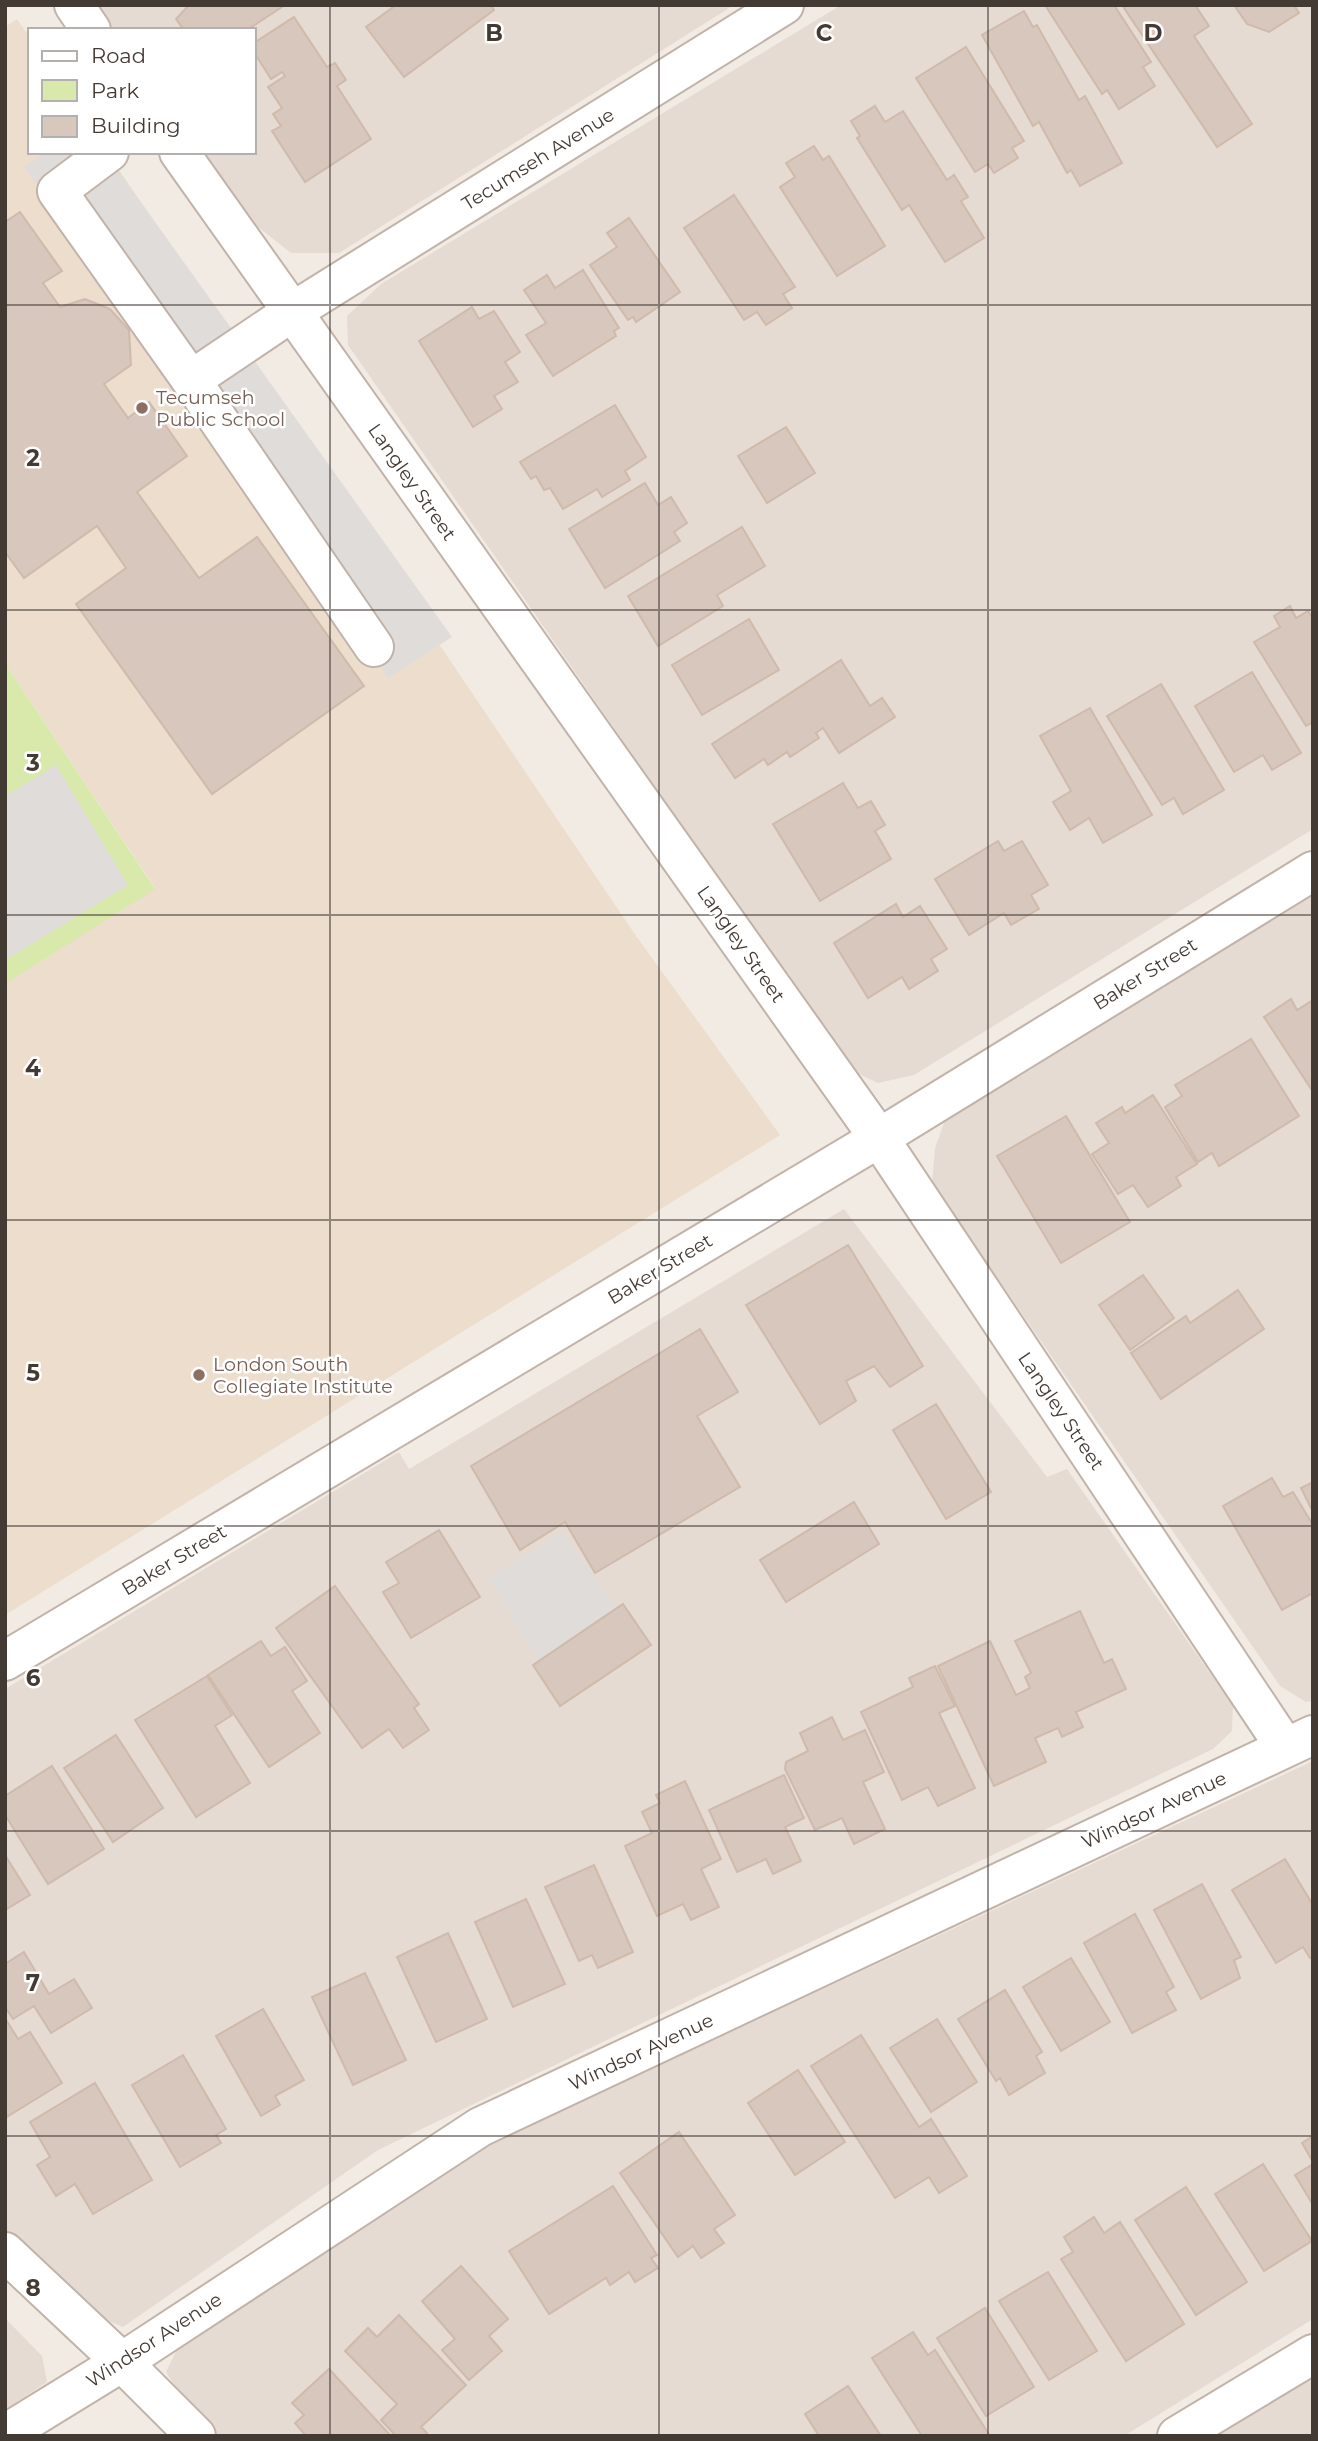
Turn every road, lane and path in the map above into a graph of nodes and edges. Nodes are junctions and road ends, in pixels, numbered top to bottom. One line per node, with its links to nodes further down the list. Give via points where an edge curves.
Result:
1 (74, 5): 3 (street)
2 (784, 5): 6 (street, Tecumseh Avenue)
3 (91, 28)
4 (107, 154): 7 (street, via 57,191)
5 (179, 154): 6 (street, Langley Street)
6 (292, 312): 7 (street, Tecumseh Avenue); 10 (street, Langley Street)
7 (191, 380): 8 (street)
8 (374, 647)
9 (1313, 871): 10 (street, Baker Street)
10 (879, 1138): 11 (street, Baker Street); 12 (street, Langley Street)
11 (5, 1661)
12 (1299, 1741): 15 (street, Windsor Avenue, via 480,2127)
13 (5, 2252): 15 (street)
14 (1313, 2354): 18 (street)
15 (122, 2362): 16 (street, Windsor Avenue); 17 (street)
16 (5, 2434)
17 (196, 2436)
18 (1177, 2436)

